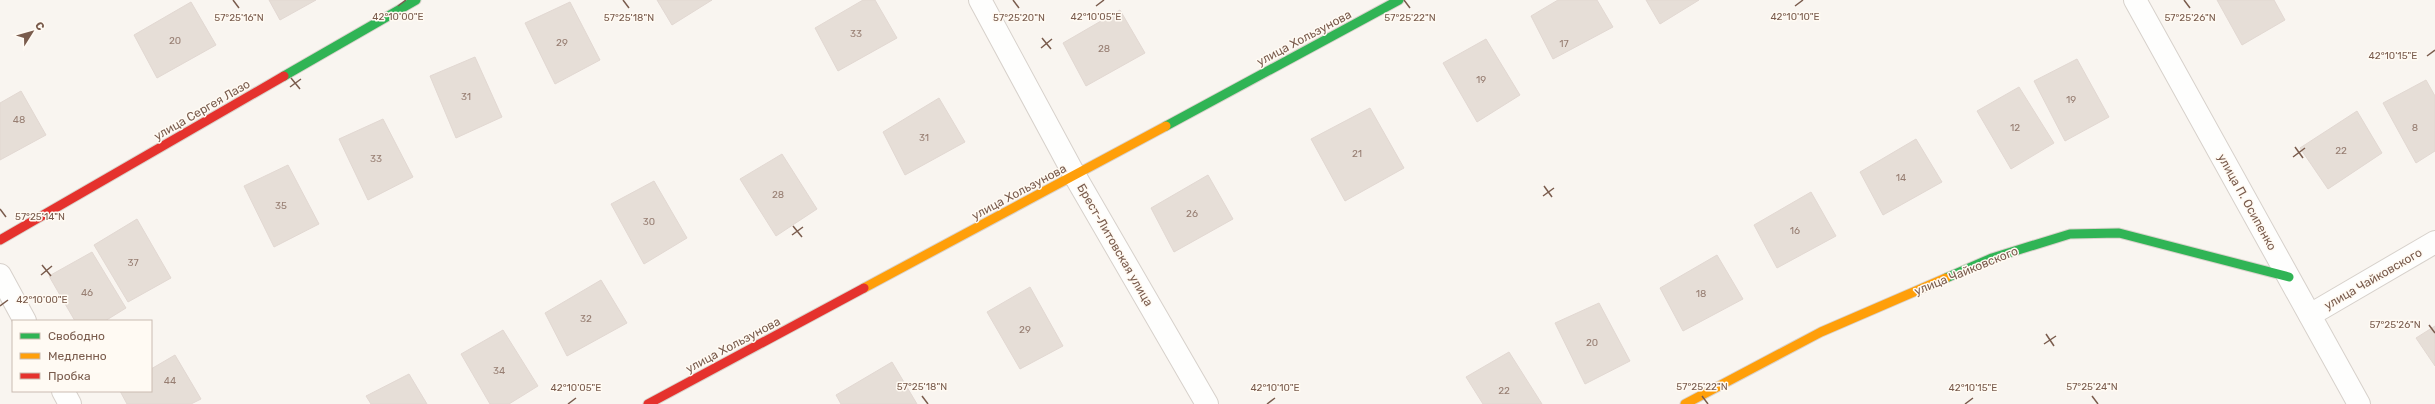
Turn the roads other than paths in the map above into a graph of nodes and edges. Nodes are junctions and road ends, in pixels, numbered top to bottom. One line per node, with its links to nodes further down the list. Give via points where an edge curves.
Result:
1 (416, 0): 6 (street, улица Сергея Лазо)
2 (980, 0): 5 (street, Брест-Литовская улица)
3 (1399, 0): 5 (street, улица Хользунова)
4 (2135, 0): 9 (street, улица П. Осипенко)
5 (1075, 176): 15 (street, улица Хользунова); 16 (street, Брест-Литовская улица)
6 (0, 240)
7 (2435, 242): 10 (street, улица Чайковского)
8 (0, 274): 11 (street)
9 (2289, 277): 10 (street, улица П. Осипенко); 17 (street, улица Чайковского, via 2119,233 2070,234 1992,258 1821,332)
10 (2310, 315): 12 (street, улица П. Осипенко)
11 (24, 320)
12 (2346, 381): 18 (street); 19 (street, улица П. Осипенко)
13 (64, 392): 14 (street)
14 (70, 404)
15 (648, 404)
16 (1207, 404)
17 (1685, 404)
18 (2339, 404)
19 (2359, 404)

